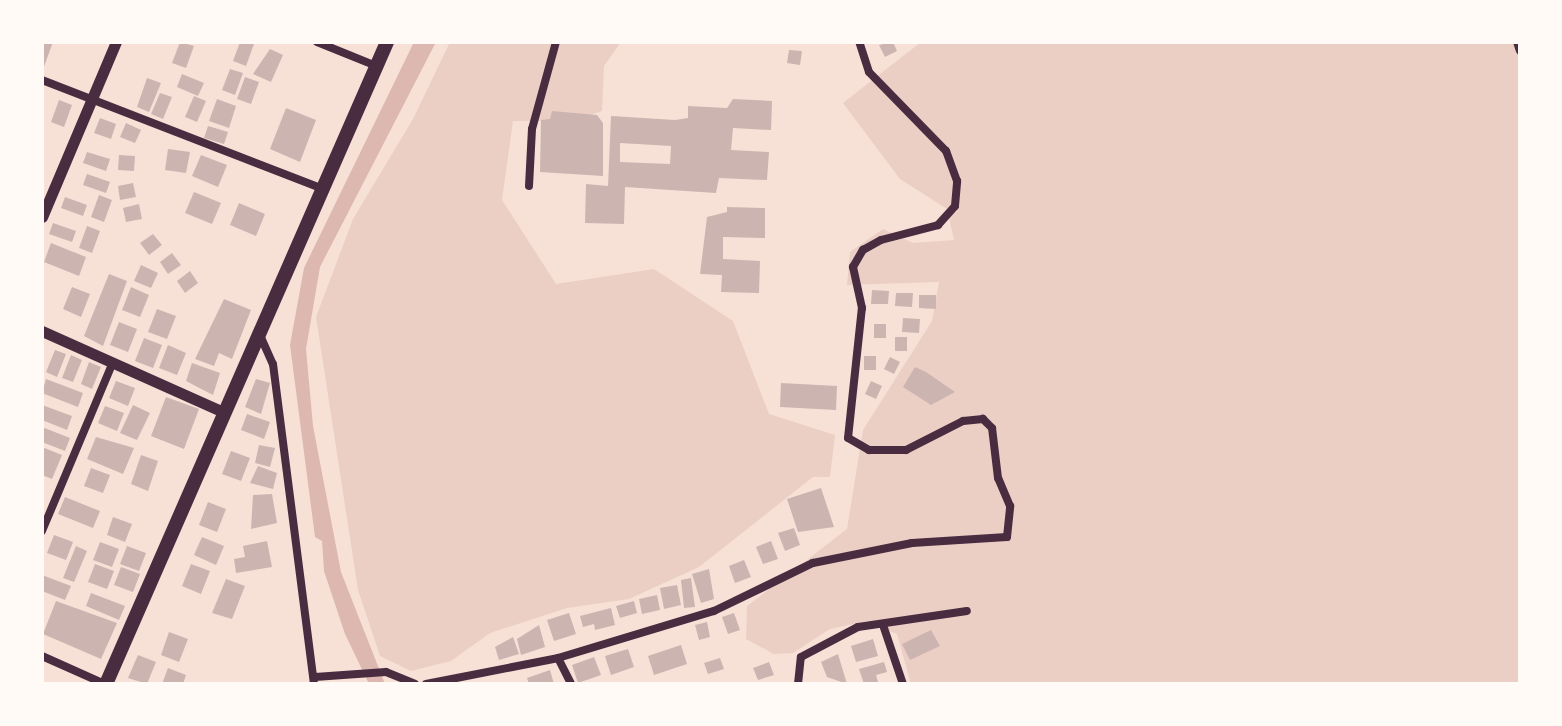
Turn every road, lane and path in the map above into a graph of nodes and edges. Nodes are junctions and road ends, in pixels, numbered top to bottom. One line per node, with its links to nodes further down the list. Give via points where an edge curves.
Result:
1 (116, 42): 10 (street)
2 (317, 42): 8 (street)
3 (387, 42): 8 (main road)
4 (556, 42): 11 (street, via 532,129)
5 (859, 42): 22 (street, via 869,72 946,151 957,181 955,206 938,225 881,240 863,250 853,267 862,308 848,438 869,450 906,450 963,421 983,419 992,428 998,478 1010,506 1007,537 912,543 813,563 714,611)
6 (1517, 42): 7 (street)
7 (1520, 51)
8 (379, 67): 12 (main road)
9 (42, 80): 10 (street)
10 (93, 99): 12 (street); 13 (street)
11 (529, 186)
12 (323, 189): 15 (main road)
13 (42, 217)
14 (42, 331): 16 (street)
15 (258, 332): 17 (main road); 23 (street, via 273,364)
16 (113, 362): 17 (street); 18 (street)
17 (223, 412): 24 (main road)
18 (42, 531)
19 (967, 611): 20 (street)
20 (883, 625): 28 (street, via 858,627 801,657); 29 (street)
21 (42, 656): 24 (street)
22 (558, 658): 26 (street); 27 (street)
23 (314, 681): 25 (street, via 386,672)
24 (106, 684)
25 (415, 684)
26 (426, 684)
27 (571, 684)
28 (798, 684)
29 (903, 684)

